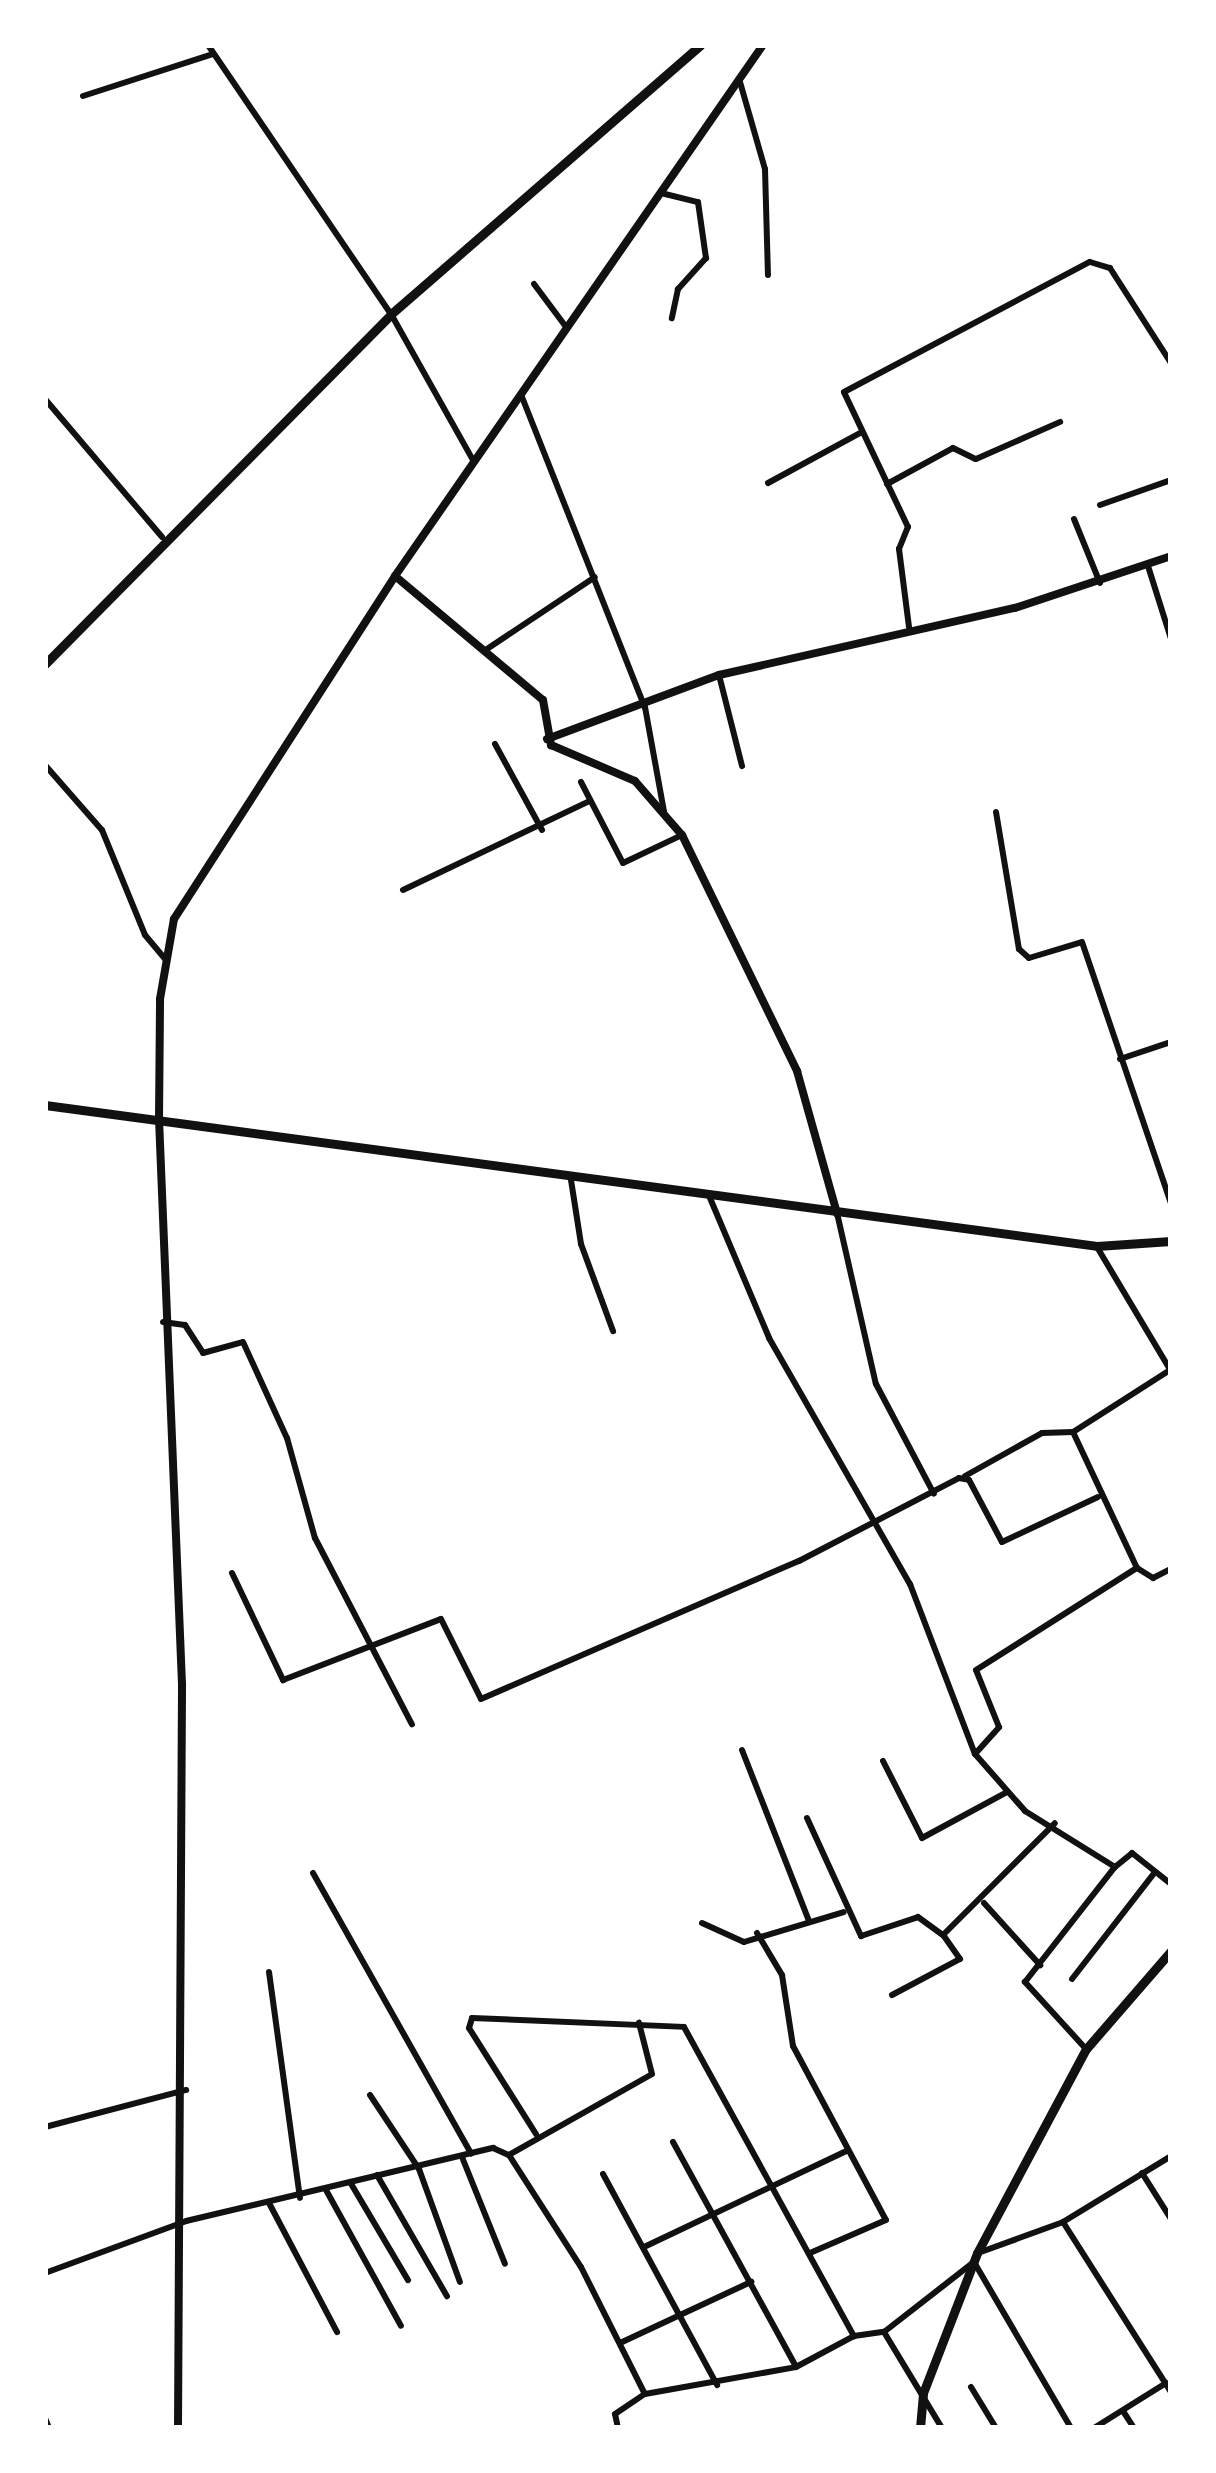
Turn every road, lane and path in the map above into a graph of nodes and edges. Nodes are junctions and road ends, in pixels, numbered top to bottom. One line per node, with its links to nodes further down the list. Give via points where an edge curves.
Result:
1 (208, 45): 4 (street)
2 (700, 45): 10 (main road)
3 (763, 45): 5 (street)
4 (214, 54): 6 (street); 10 (street)
5 (740, 82): 7 (street); 8 (street, via 764,169)
6 (83, 96)
7 (660, 192): 11 (street, via 698,202 706,258 678,289); 12 (street)
8 (768, 276)
9 (534, 284): 12 (street)
10 (391, 314): 18 (street); 24 (main road)
11 (672, 318)
12 (566, 327): 14 (street)
13 (1171, 363): 17 (street, via 1110,268 1090,262 844,392)
14 (522, 397): 18 (street); 28 (street)
15 (45, 399): 24 (street)
16 (1060, 422): 21 (street, via 976,458 953,448)
17 (860, 433): 20 (street); 21 (street)
18 (473, 460): 27 (street)
19 (1171, 480): 22 (street)
20 (768, 483)
21 (887, 484): 30 (street, via 908,527 899,549)
22 (1100, 506)
23 (1074, 519): 29 (street)
24 (162, 537): 33 (main road)
25 (1171, 556): 26 (street)
26 (1148, 566): 29 (street); 31 (street)
27 (395, 576): 32 (street); 47 (street, via 191,885)
28 (594, 577): 32 (street); 35 (street)
29 (1100, 583): 30 (street)
30 (908, 627): 34 (street)
31 (1171, 639)
32 (484, 652): 36 (street, via 548,706)
33 (45, 664)
34 (719, 675): 35 (street); 39 (street)
35 (645, 707): 36 (street); 42 (street)
36 (547, 739): 42 (street, via 635,781)
37 (495, 744): 44 (street)
38 (45, 765): 47 (street, via 102,830 145,935)
39 (742, 766)
40 (581, 782): 41 (street)
41 (590, 801): 44 (street); 45 (street, via 626,864)
42 (664, 812): 45 (street)
43 (996, 812): 49 (street, via 1021,954 1082,942)
44 (542, 830): 46 (street)
45 (682, 835): 55 (street, via 797,1072)
46 (402, 890)
47 (166, 959): 51 (street)
48 (1171, 1042): 49 (street)
49 (1120, 1059): 54 (street)
50 (45, 1106): 51 (main road)
51 (159, 1118): 52 (main road); 58 (street)
52 (571, 1180): 53 (main road); 59 (street, via 581,1244)
53 (710, 1198): 55 (main road); 65 (street, via 770,1338)
54 (1171, 1203)
55 (837, 1213): 57 (main road); 63 (street, via 876,1384)
56 (1171, 1240): 57 (main road)
57 (1097, 1246): 60 (street)
58 (163, 1322): 69 (street, via 185,1324 203,1353 243,1342 286,1438 315,1538); 94 (street, via 182,1684)
59 (613, 1332)
60 (1171, 1371): 61 (street)
61 (1073, 1432): 62 (street, via 1042,1433); 64 (street)
62 (964, 1477): 63 (street); 64 (street, via 1002,1542)
63 (934, 1494): 65 (street)
64 (1098, 1497): 66 (street)
65 (879, 1523): 69 (street, via 481,1699 443,1620); 72 (street)
66 (1138, 1568): 67 (street, via 1153,1578); 72 (street, via 976,1670 999,1726)
67 (1171, 1569)
68 (232, 1573): 69 (street, via 280,1678)
69 (368, 1647): 70 (street)
70 (412, 1724)
71 (742, 1750): 84 (street)
72 (975, 1754): 74 (street)
73 (883, 1762): 74 (street, via 922,1838)
74 (1007, 1792): 76 (street)
75 (806, 1818): 82 (street)
76 (1055, 1823): 77 (street); 81 (street)
77 (1115, 1867): 79 (street, via 1129,1852); 88 (street)
78 (313, 1872): 100 (street)
79 (1155, 1872): 80 (street); 90 (street)
80 (1171, 1884)
81 (984, 1904): 86 (street); 88 (street)
82 (844, 1912): 84 (street); 86 (street, via 856,1936 918,1917)
83 (702, 1922): 85 (street, via 733,1941)
84 (809, 1922): 85 (street)
85 (757, 1933): 99 (street, via 782,1975 792,2046)
86 (943, 1935): 91 (street, via 960,1959)
87 (1171, 1951): 93 (main road)
88 (1040, 1966): 93 (street, via 1026,1991)
89 (269, 1972): 111 (street)
90 (1072, 1978)
91 (892, 1994)
92 (639, 2023): 97 (street, via 652,2074); 97 (street, via 472,2018 469,2028); 109 (street, via 674,2022 696,2041)
93 (1086, 2050): 119 (main road)
94 (186, 2090): 96 (street); 115 (street)
95 (370, 2095): 104 (street)
96 (45, 2127)
97 (536, 2134): 101 (street)
98 (673, 2142): 113 (street)
99 (846, 2150): 109 (street); 118 (street, via 886,2220)
100 (471, 2153): 101 (street); 103 (street)
101 (509, 2155): 131 (street)
102 (1171, 2156): 105 (street)
103 (462, 2157): 104 (street); 120 (street)
104 (419, 2169): 107 (street); 123 (street)
105 (1142, 2173): 114 (street); 116 (street)
106 (603, 2174): 117 (street)
107 (377, 2175): 108 (street); 125 (street)
108 (350, 2182): 110 (street); 122 (street)
109 (777, 2184): 113 (street); 118 (street)
110 (326, 2190): 111 (street); 127 (street)
111 (300, 2198): 112 (street)
112 (268, 2203): 115 (street); 128 (street)
113 (713, 2211): 117 (street); 124 (street)
114 (1171, 2218)
115 (186, 2220): 121 (street); 142 (street)
116 (1064, 2222): 119 (street); 133 (street)
117 (644, 2247): 126 (street)
118 (812, 2252): 130 (street)
119 (975, 2258): 129 (street); 138 (main road); 147 (street)
120 (505, 2264)
121 (45, 2273)
122 (408, 2280)
123 (460, 2282)
124 (751, 2282): 126 (street); 132 (street)
125 (447, 2296)
126 (678, 2313): 131 (street); 134 (street)
127 (402, 2326)
128 (337, 2332)
129 (884, 2332): 130 (street); 138 (street)
130 (854, 2336): 132 (street)
131 (620, 2344): 137 (street)
132 (796, 2367): 134 (street)
133 (1166, 2383): 136 (street); 139 (street)
134 (717, 2384): 137 (street)
135 (971, 2387): 146 (street)
136 (1171, 2392)
137 (644, 2394): 143 (street, via 615,2414)
138 (923, 2394): 144 (main road); 145 (street)
139 (1123, 2410): 148 (street); 149 (street)
140 (45, 2418): 141 (street)
141 (49, 2428)
142 (178, 2428)
143 (618, 2428)
144 (920, 2428)
145 (942, 2428)
146 (996, 2428)
147 (1071, 2428)
148 (1094, 2428)
149 (1134, 2428)

